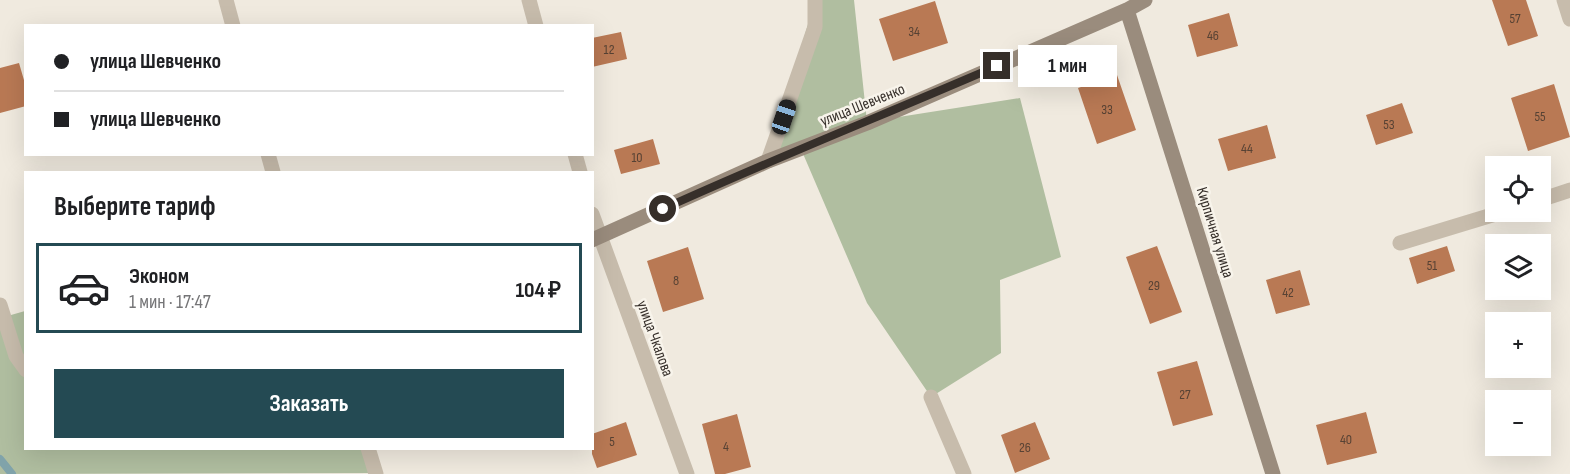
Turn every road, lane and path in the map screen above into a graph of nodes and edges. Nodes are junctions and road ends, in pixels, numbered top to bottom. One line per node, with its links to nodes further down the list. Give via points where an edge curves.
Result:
1 (226, 0): 6 (street)
2 (529, 0): 7 (street)
3 (816, 0): 10 (street, via 815,27)
4 (1145, 0): 5 (street, улица Шевченко)
5 (1126, 5): 10 (street, улица Шевченко, via 867,123); 25 (street, Кирпичная улица)
6 (232, 24)
7 (535, 24)
8 (269, 156): 11 (street)
9 (576, 156): 12 (street)
10 (768, 161): 16 (street, улица Шевченко)
11 (273, 171)
12 (580, 171)
13 (1570, 190): 14 (street)
14 (1551, 196)
15 (1485, 217): 17 (street)
16 (596, 239): 23 (street, улица Чкалова)
17 (1400, 243)
18 (0, 305): 19 (street, via 16,356)
19 (24, 367)
20 (931, 398): 24 (street)
21 (369, 450): 22 (street)
22 (376, 474)
23 (687, 474)
24 (964, 474)
25 (1273, 474)

